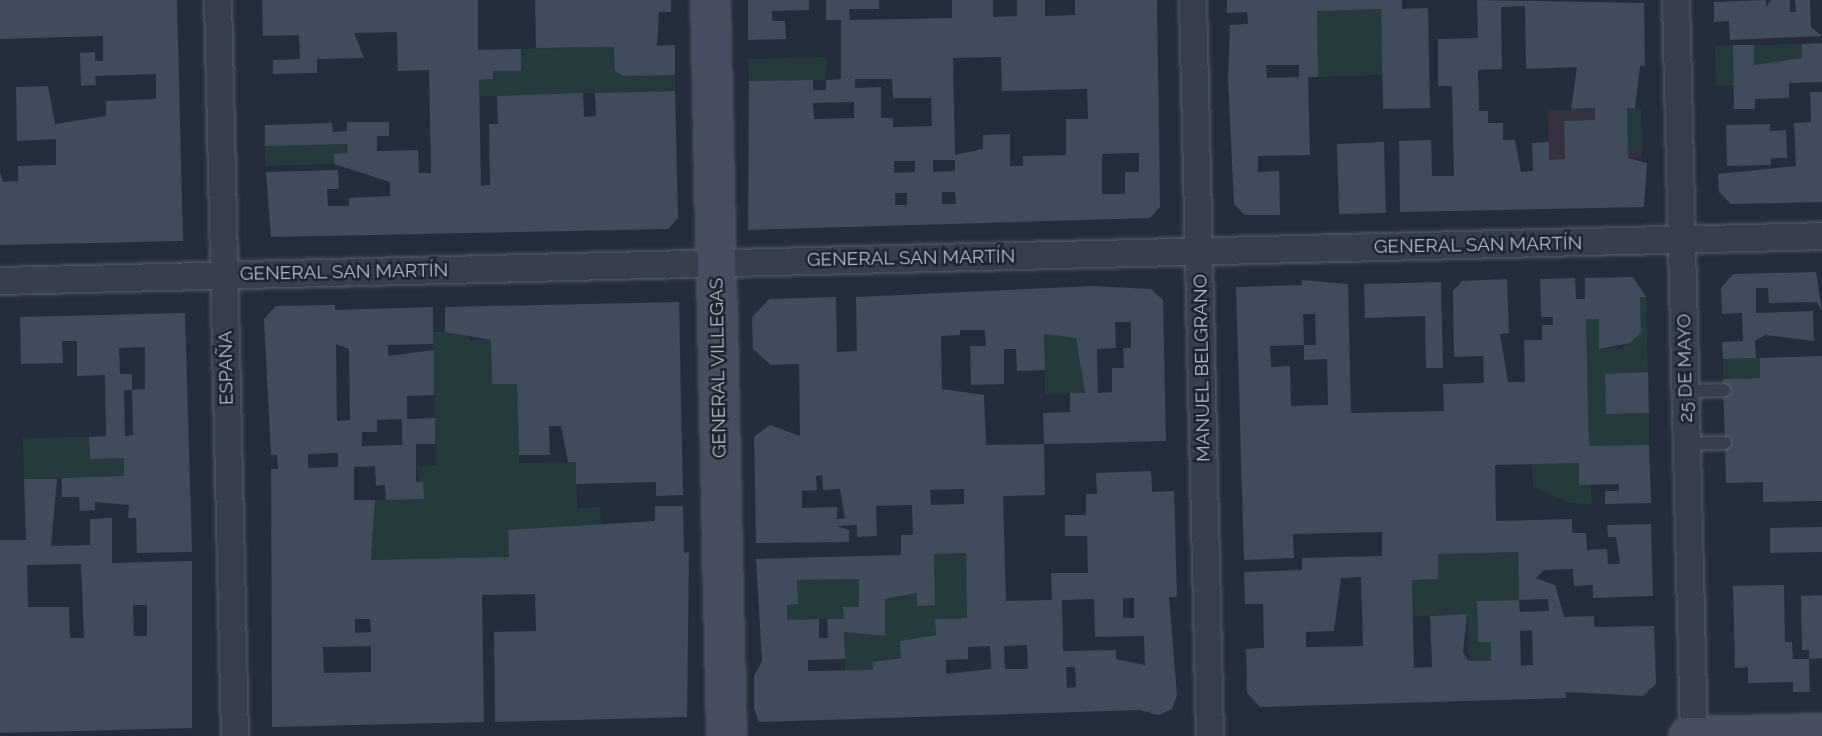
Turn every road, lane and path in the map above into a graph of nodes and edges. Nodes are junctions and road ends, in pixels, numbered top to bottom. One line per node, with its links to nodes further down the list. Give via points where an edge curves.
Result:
1 (218, 0): 9 (street, ESPAÑA)
2 (710, 0): 8 (street, GENERAL VILLEGAS)
3 (1194, 0): 7 (street, MANUEL BELGRANO)
4 (1676, 0): 6 (street, 25 DE MAYO)
5 (1822, 236): 6 (street, GENERAL SAN MARTÍN)
6 (1682, 240): 7 (street, GENERAL SAN MARTÍN); 12 (street, 25 DE MAYO)
7 (1199, 251): 8 (street, GENERAL SAN MARTÍN); 18 (street, MANUEL BELGRANO)
8 (716, 263): 9 (street, GENERAL SAN MARTÍN); 17 (street, GENERAL VILLEGAS)
9 (224, 275): 10 (street, GENERAL SAN MARTÍN); 16 (street, ESPAÑA)
10 (0, 281)
11 (1724, 390): 12 (lane)
12 (1685, 391): 14 (street, 25 DE MAYO)
13 (1725, 443): 14 (lane)
14 (1687, 444): 20 (street, 25 DE MAYO)
15 (1822, 733): 20 (street)
16 (234, 736)
17 (726, 736)
18 (1210, 736)
19 (1688, 736): 20 (street)
20 (1694, 736)

